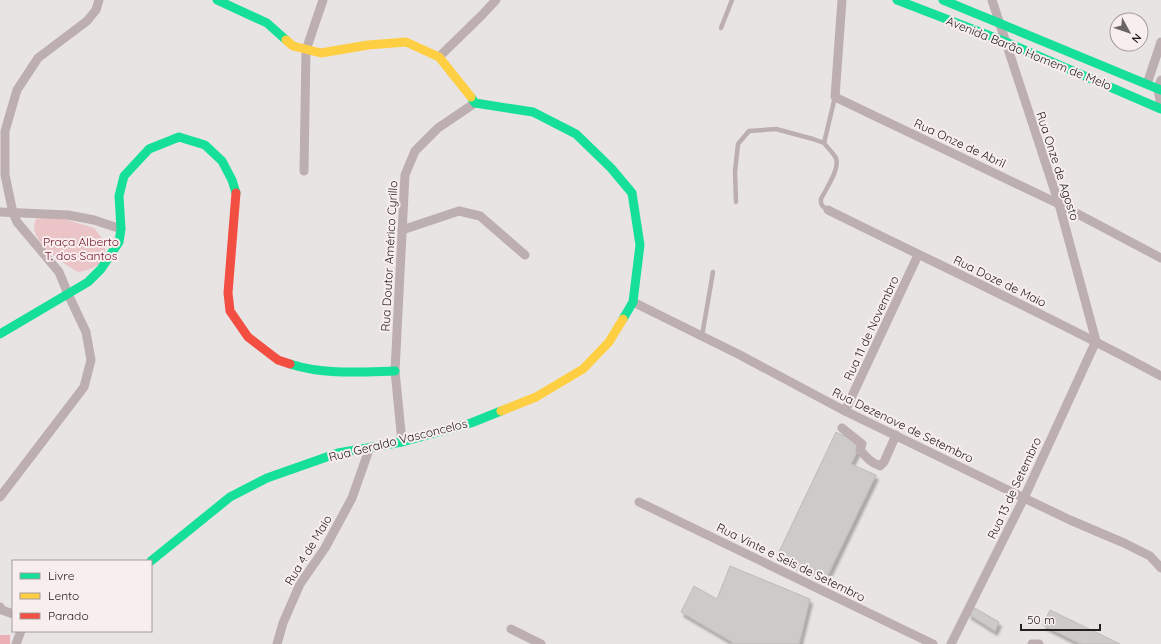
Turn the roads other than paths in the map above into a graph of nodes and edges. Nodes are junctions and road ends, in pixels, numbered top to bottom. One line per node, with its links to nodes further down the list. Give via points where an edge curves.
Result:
1 (99, 0): 27 (street, via 96,10 87,21 38,58 17,90 5,131 5,175)
2 (217, 0): 14 (street, via 267,23 293,46)
3 (323, 0): 14 (street)
4 (496, 0): 15 (street)
5 (732, 0): 11 (lane)
6 (842, 0): 18 (street)
7 (897, 0): 12 (street, Avenida Barão Homem de Melo)
8 (943, 0): 10 (street, Avenida Barão Homem de Melo)
9 (992, 0): 10 (street, Rua Onze de Agosto)
10 (1000, 22): 12 (street, Rua Onze de Agosto); 16 (street, Avenida Barão Homem de Melo)
11 (722, 28)
12 (1006, 42): 20 (street, Avenida Barão Homem de Melo); 24 (street, Rua Onze de Agosto)
13 (1161, 42): 16 (street)
14 (306, 50): 15 (street, via 321,53 406,42); 22 (street)
15 (438, 57): 19 (street)
16 (1147, 84): 17 (street, Avenida Barão Homem de Melo)
17 (1160, 86): 20 (street)
18 (835, 97): 21 (lane); 24 (street, Rua Onze de Abril)
19 (475, 103): 29 (street, Rua Doutor Américo Cyrillo, via 438,128 415,151 405,175); 35 (street, Rua Geraldo Vasconcelos, via 533,112 576,134 632,193 640,245)
20 (1161, 108)
21 (824, 143): 23 (lane, via 776,129 749,131 738,144 734,172); 25 (lane, via 836,158 832,179 820,199 822,206)
22 (304, 171)
23 (736, 202)
24 (1059, 204): 32 (street, Rua Onze de Abril); 38 (street, Rua Onze de Agosto)
25 (828, 210): 31 (street, Rua Doze de Maio)
26 (0, 212): 27 (street)
27 (13, 212): 28 (street, via 68,214); 34 (street, via 17,222 59,272)
28 (121, 229): 34 (street, via 119,242 101,269 88,282); 39 (street, via 119,196 124,176 149,149 179,136 205,145 222,161 236,193 228,293 230,311 248,337 278,360 300,366 331,372)
29 (402, 230): 30 (street, via 459,211 480,216); 39 (street, Rua Doutor Américo Cyrillo)
30 (525, 255)
31 (918, 255): 38 (street, Rua Doze de Maio); 41 (street, Rua 11 de Novembro)
32 (1161, 258)
33 (713, 272): 37 (lane)
34 (68, 294): 36 (street); 46 (street, via 86,332 91,360 84,387)
35 (633, 302): 37 (street, Rua Dezenove de Setembro); 44 (street, Rua Geraldo Vasconcelos, via 609,342 583,370 536,397 471,423)
36 (0, 334)
37 (702, 336): 41 (street, Rua Dezenove de Setembro)
38 (1096, 341): 40 (street, Rua Doze de Maio); 47 (street, Rua 13 de Setembro)
39 (395, 371): 44 (street, Rua Doutor Américo Cyrillo)
40 (1161, 376)
41 (845, 411): 43 (street, Rua Dezenove de Setembro)
42 (842, 428): 43 (street, via 862,444 860,450 873,464 880,466)
43 (896, 435): 47 (street, Rua Dezenove de Setembro)
44 (402, 442): 45 (street, Rua Geraldo Vasconcelos)
45 (370, 447): 49 (street, Rua Geraldo Vasconcelos, via 338,453 267,478 230,497); 56 (street, Rua 4 de Maio, via 352,498 325,548 300,584)
46 (0, 497)
47 (1024, 498): 50 (street, Rua Dezenove de Setembro, via 1150,556); 59 (street, Rua 13 de Setembro)
48 (639, 502): 58 (street, Rua Vinte e Seis de Setembro)
49 (152, 561)
50 (1161, 568)
51 (0, 607): 52 (street)
52 (12, 614)
53 (511, 629): 57 (street)
54 (21, 632): 55 (street)
55 (16, 644)
56 (277, 644)
57 (541, 644)
58 (933, 644)
59 (951, 644)
60 (1032, 644): 61 (street)
61 (1039, 644)

